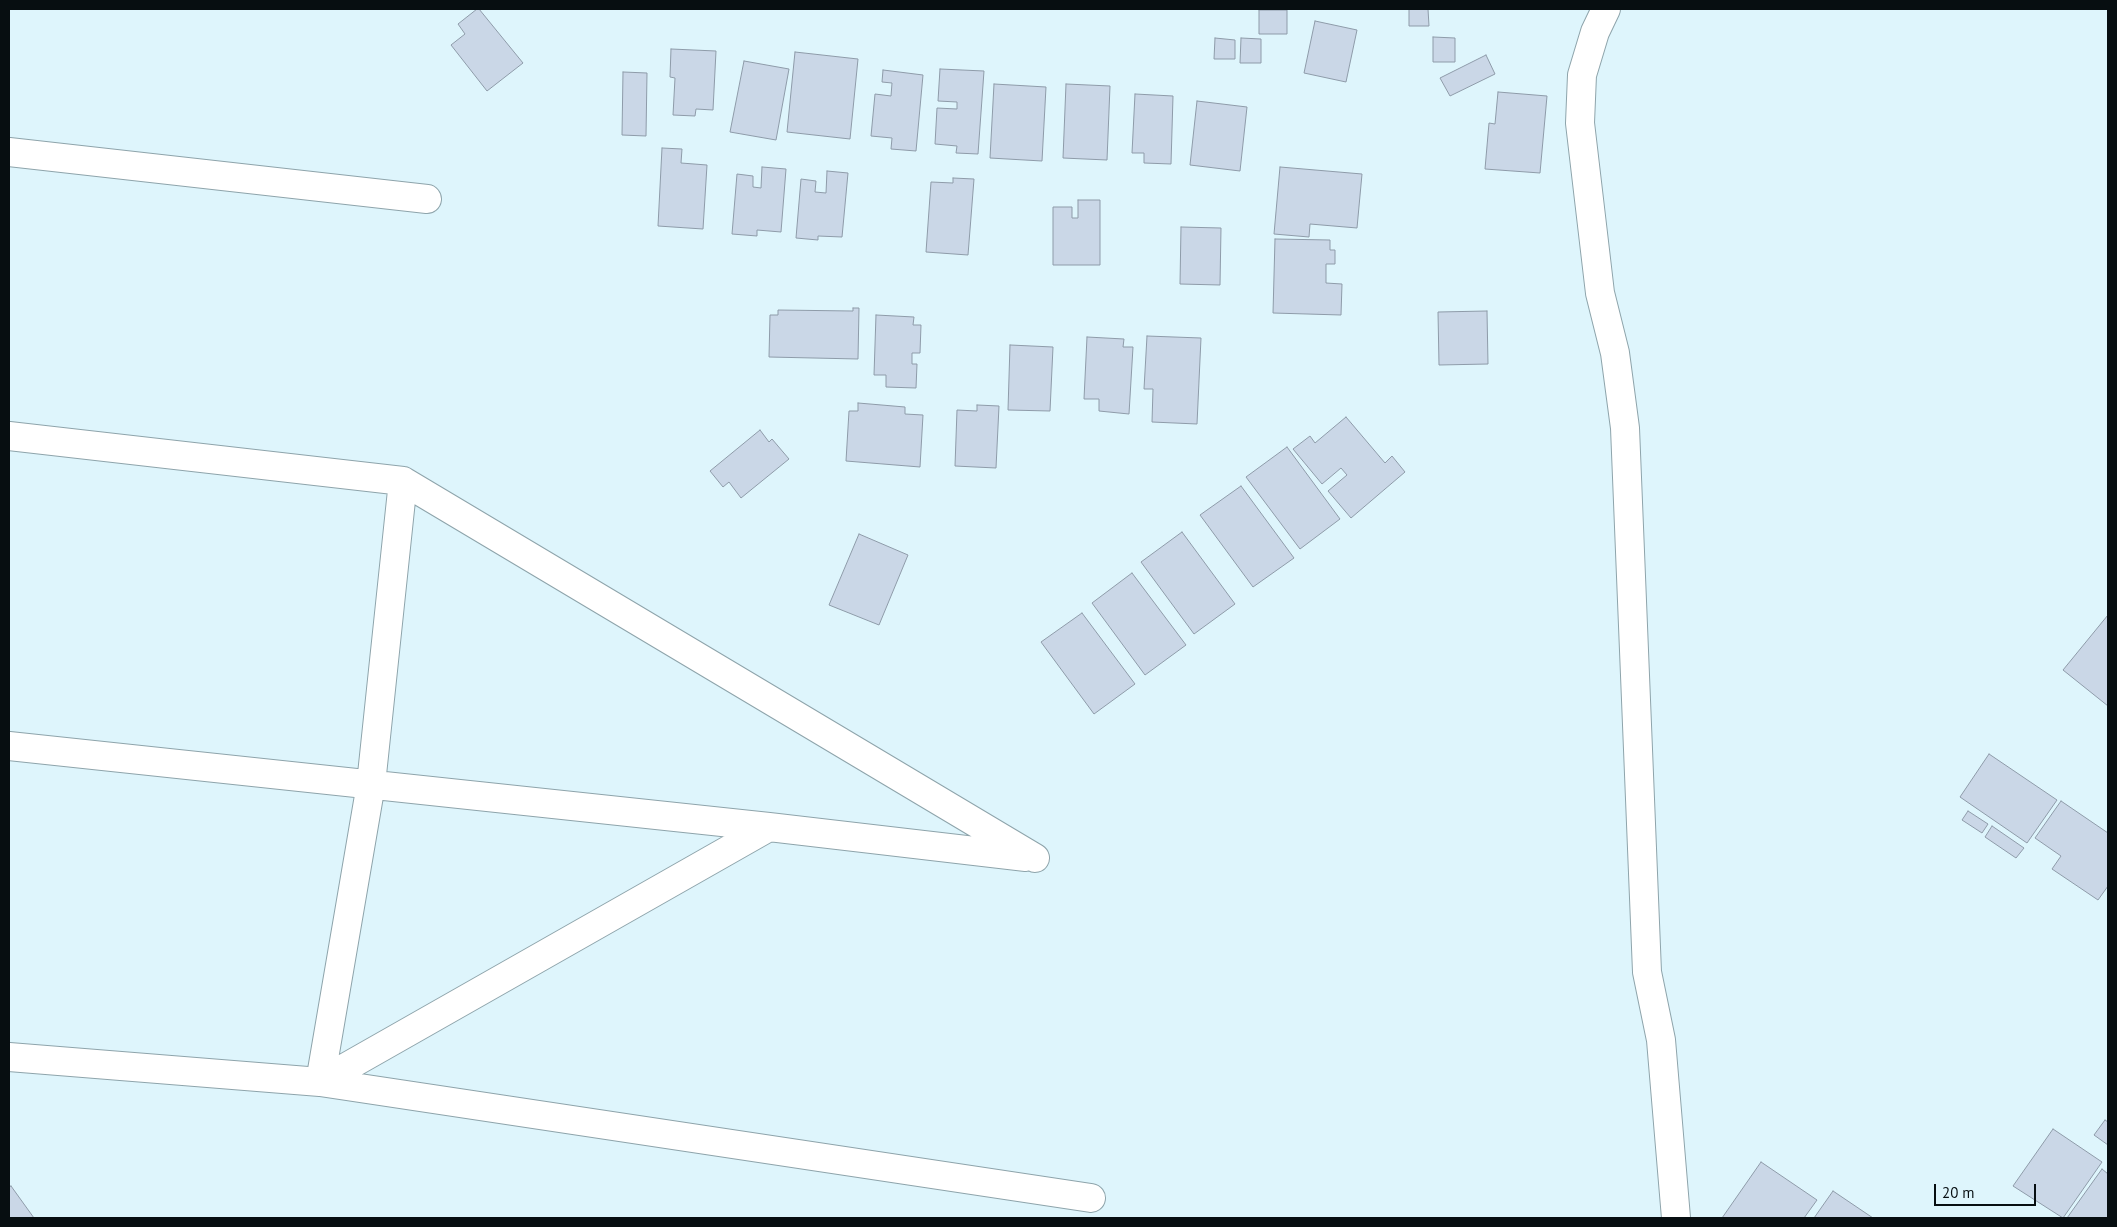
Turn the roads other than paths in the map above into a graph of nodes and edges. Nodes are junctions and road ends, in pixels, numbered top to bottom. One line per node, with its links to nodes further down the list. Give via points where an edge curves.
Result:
1 (1606, 9): 12 (street, via 1582,75 1580,122 1600,293 1615,353 1625,428 1647,972 1661,1040)
2 (9, 152): 3 (street)
3 (427, 199)
4 (9, 436): 5 (street)
5 (403, 481): 7 (street); 8 (street, via 1036,858)
6 (9, 746): 7 (street)
7 (371, 784): 8 (street); 10 (street)
8 (769, 827): 10 (street)
9 (9, 1057): 10 (street)
10 (320, 1082): 11 (street)
11 (1091, 1198)
12 (1676, 1218)

